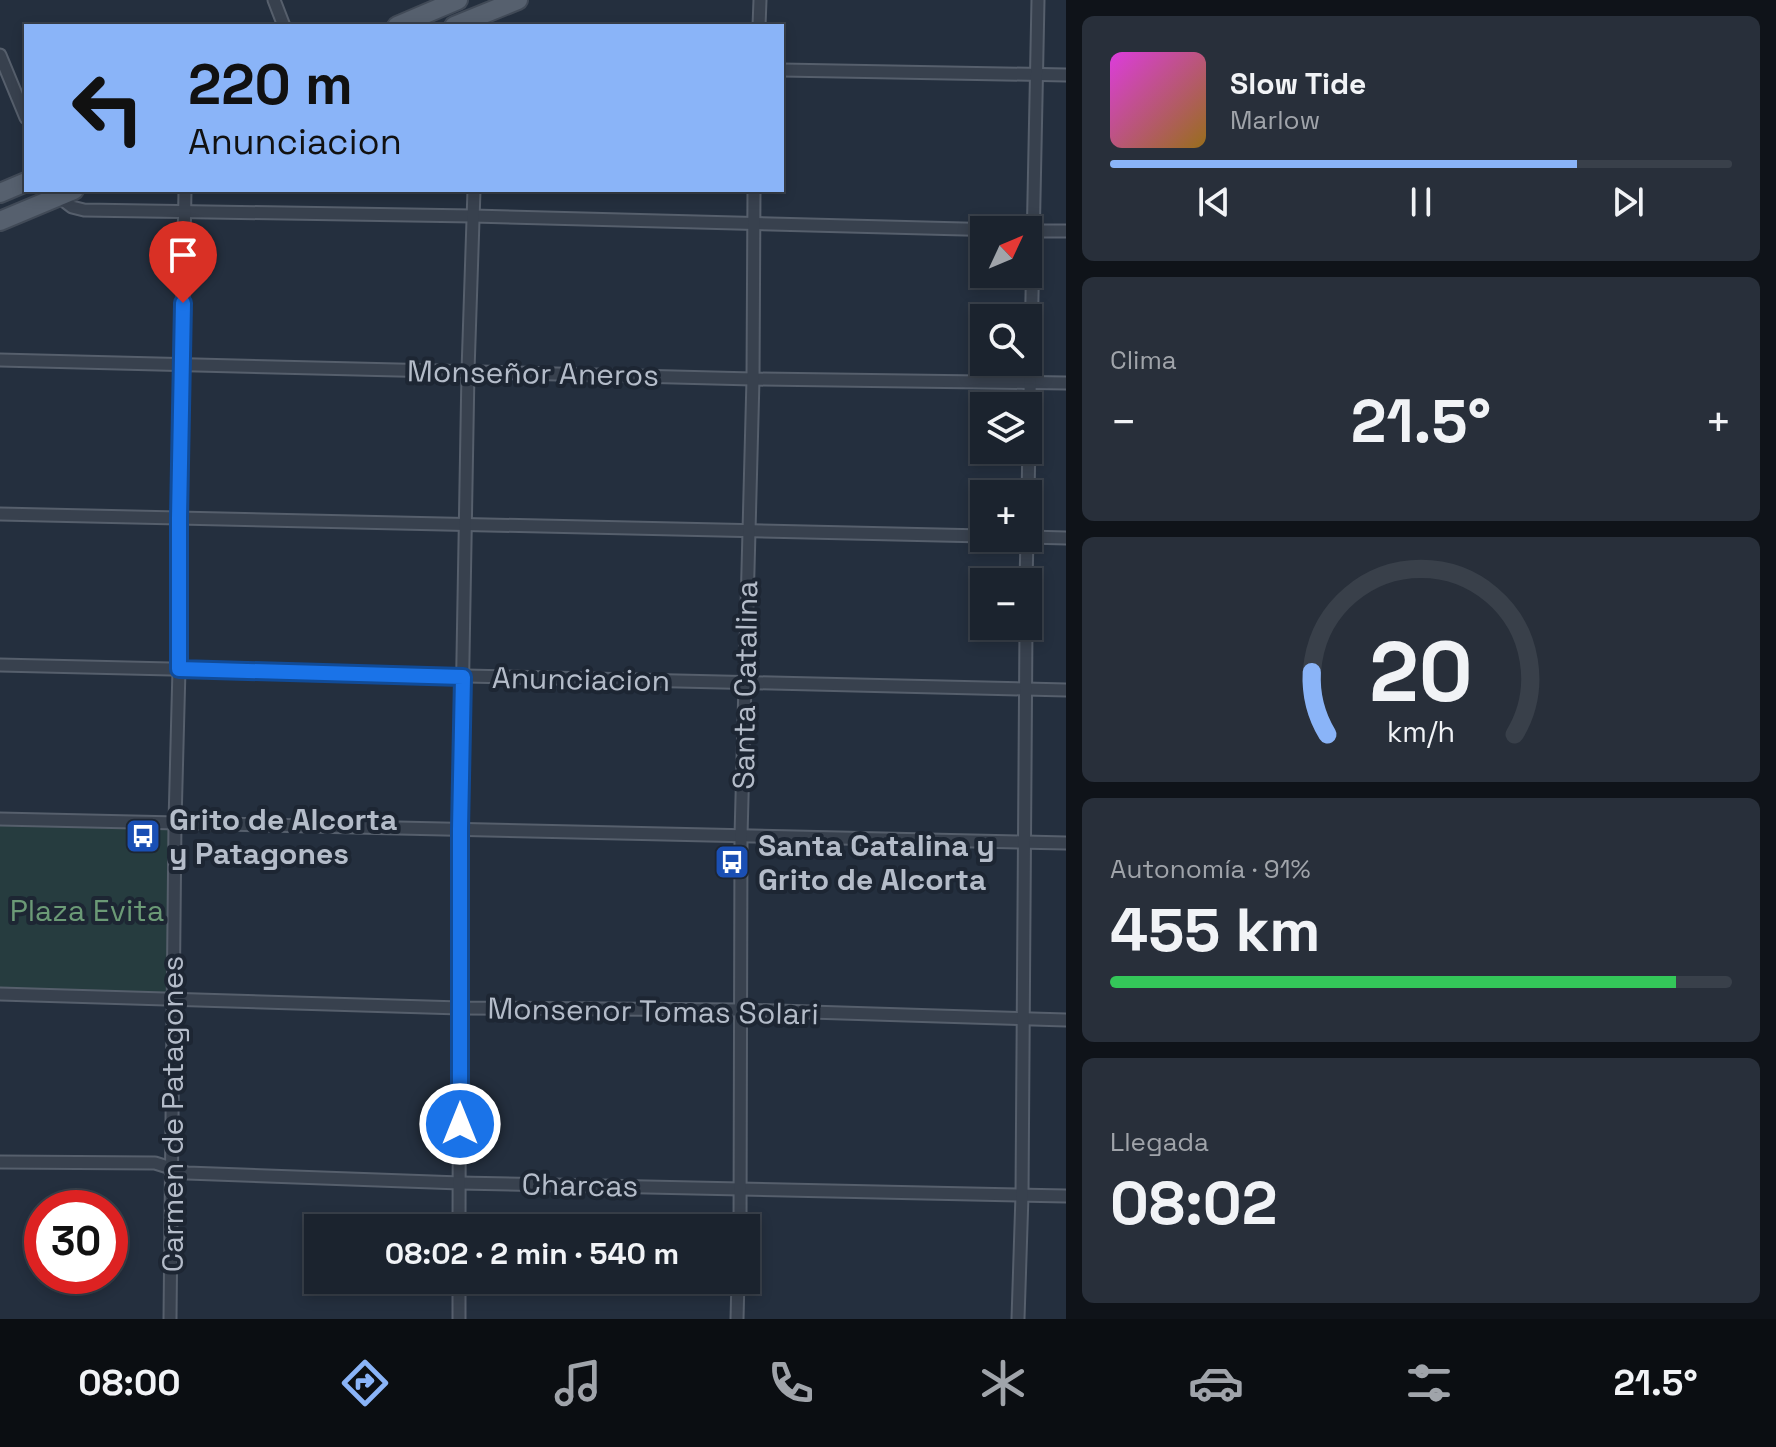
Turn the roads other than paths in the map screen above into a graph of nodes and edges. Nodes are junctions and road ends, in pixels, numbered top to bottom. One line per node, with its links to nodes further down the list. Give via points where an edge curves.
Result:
1 (274, 0): 8 (street)
2 (458, 0): 9 (main road)
3 (464, 0): 7 (street)
4 (518, 0): 7 (main road)
5 (760, 0): 10 (street)
6 (1038, 0): 13 (street)
7 (474, 22)
8 (283, 24)
9 (402, 24)
10 (759, 24)
11 (0, 55): 15 (street)
12 (784, 70): 13 (street)
13 (1038, 74): 14 (street); 24 (street)
14 (1066, 75)
15 (24, 113)
16 (24, 183): 20 (main road)
17 (185, 192): 22 (street, Carmen de Patagones)
18 (474, 192): 23 (street)
19 (754, 192): 26 (street, Santa Catalina)
20 (0, 193)
21 (67, 193): 22 (street, via 72,207 84,210); 25 (main road)
22 (184, 211): 23 (street); 32 (street, Carmen de Patagones)
23 (473, 216): 26 (street); 33 (street)
24 (1032, 216)
25 (0, 221)
26 (753, 224): 27 (street); 34 (street, Santa Catalina)
27 (970, 229)
28 (1042, 231): 29 (street)
29 (1066, 231)
30 (1031, 288): 35 (street)
31 (0, 360): 32 (street, Monseñor Aneros)
32 (182, 364): 33 (street, Monseñor Aneros); 39 (street, Carmen de Patagones)
33 (468, 371): 34 (street, Monseñor Aneros); 40 (street)
34 (753, 379): 35 (street, Monseñor Aneros); 41 (street, Santa Catalina)
35 (1030, 383): 36 (street, Monseñor Aneros); 37 (street)
36 (1066, 383)
37 (1028, 480)
38 (0, 514): 39 (street)
39 (179, 518): 40 (street); 47 (street, Carmen de Patagones)
40 (466, 524): 41 (street); 48 (street)
41 (748, 532): 42 (street); 49 (street, Santa Catalina)
42 (970, 536)
43 (1042, 538): 44 (street)
44 (1066, 538)
45 (1026, 640): 50 (street)
46 (0, 665): 47 (street, Anunciacion)
47 (179, 669): 48 (street, Anunciacion); 53 (street, Carmen de Patagones)
48 (463, 677): 49 (street, Anunciacion); 54 (street)
49 (746, 683): 50 (street, Anunciacion); 55 (street, Santa Catalina)
50 (1026, 689): 51 (street, Anunciacion); 56 (street)
51 (1066, 690)
52 (0, 819): 53 (street)
53 (175, 822): 54 (street); 59 (street, Carmen de Patagones)
54 (460, 829): 55 (street); 60 (street)
55 (741, 836): 56 (street); 61 (street, Santa Catalina)
56 (1024, 842): 57 (street); 62 (street)
57 (1066, 843)
58 (0, 994): 59 (street, Monsenor Tomas Solari)
59 (173, 1000): 60 (street, Monsenor Tomas Solari); 65 (street, Carmen de Patagones)
60 (460, 1008): 61 (street, Monsenor Tomas Solari); 66 (street)
61 (742, 1010): 62 (street, Monsenor Tomas Solari); 67 (street, Santa Catalina)
62 (1022, 1020): 63 (street, Monsenor Tomas Solari); 68 (street)
63 (1066, 1020)
64 (0, 1162): 65 (street, Charcas, via 155,1163)
65 (173, 1169): 66 (street, Charcas); 74 (street, Carmen de Patagones)
66 (460, 1183): 67 (street, Charcas); 70 (street)
67 (740, 1189): 68 (street, Charcas); 71 (street, Santa Catalina)
68 (1022, 1195): 69 (street, Charcas); 77 (street)
69 (1066, 1196)
70 (459, 1214)
71 (740, 1214)
72 (459, 1294): 75 (street)
73 (738, 1294): 76 (street)
74 (170, 1319)
75 (459, 1319)
76 (737, 1319)
77 (1018, 1319)

